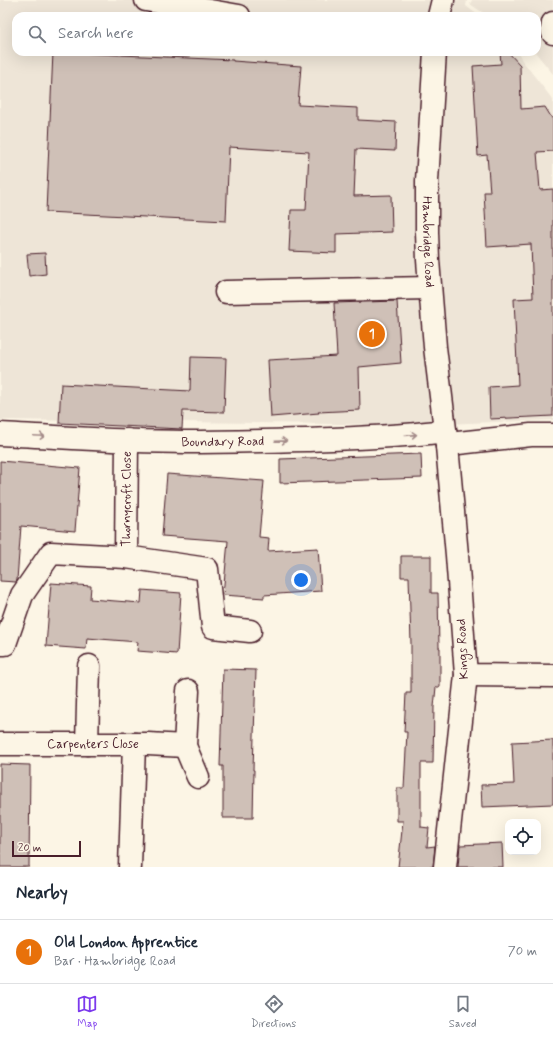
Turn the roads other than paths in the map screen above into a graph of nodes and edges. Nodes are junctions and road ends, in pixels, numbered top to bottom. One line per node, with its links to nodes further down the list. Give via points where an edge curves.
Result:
1 (146, 0): 3 (main road)
2 (443, 0): 4 (main road)
3 (216, 12)
4 (440, 12)
5 (553, 23): 6 (main road)
6 (553, 33)
7 (435, 56): 8 (main road, Hambridge Road, via 427,181)
8 (430, 288): 9 (main road); 12 (main road, Hambridge Road)
9 (226, 292)
10 (0, 434): 13 (main road, Boundary Road, one-way to 13)
11 (553, 435): 12 (main road, Boundary Road, via 458,443)
12 (446, 438): 13 (main road, Boundary Road, one-way to 12, via 263,441 421,434); 18 (main road, Kings Road)
13 (127, 440): 14 (main road, Thornycroft Close)
14 (126, 557): 15 (main road, via 207,569 213,627); 16 (main road, via 51,553 22,595 6,644)
15 (250, 631)
16 (0, 644)
17 (89, 666): 22 (main road)
18 (466, 675): 19 (main road); 27 (main road, Kings Road)
19 (553, 676)
20 (188, 691): 24 (main road)
21 (0, 744): 22 (main road, Carpenters Close)
22 (87, 744): 23 (main road, Carpenters Close)
23 (134, 744): 24 (main road, Carpenters Close); 26 (main road)
24 (185, 746): 25 (main road)
25 (198, 777)
26 (130, 867)
27 (445, 867)

